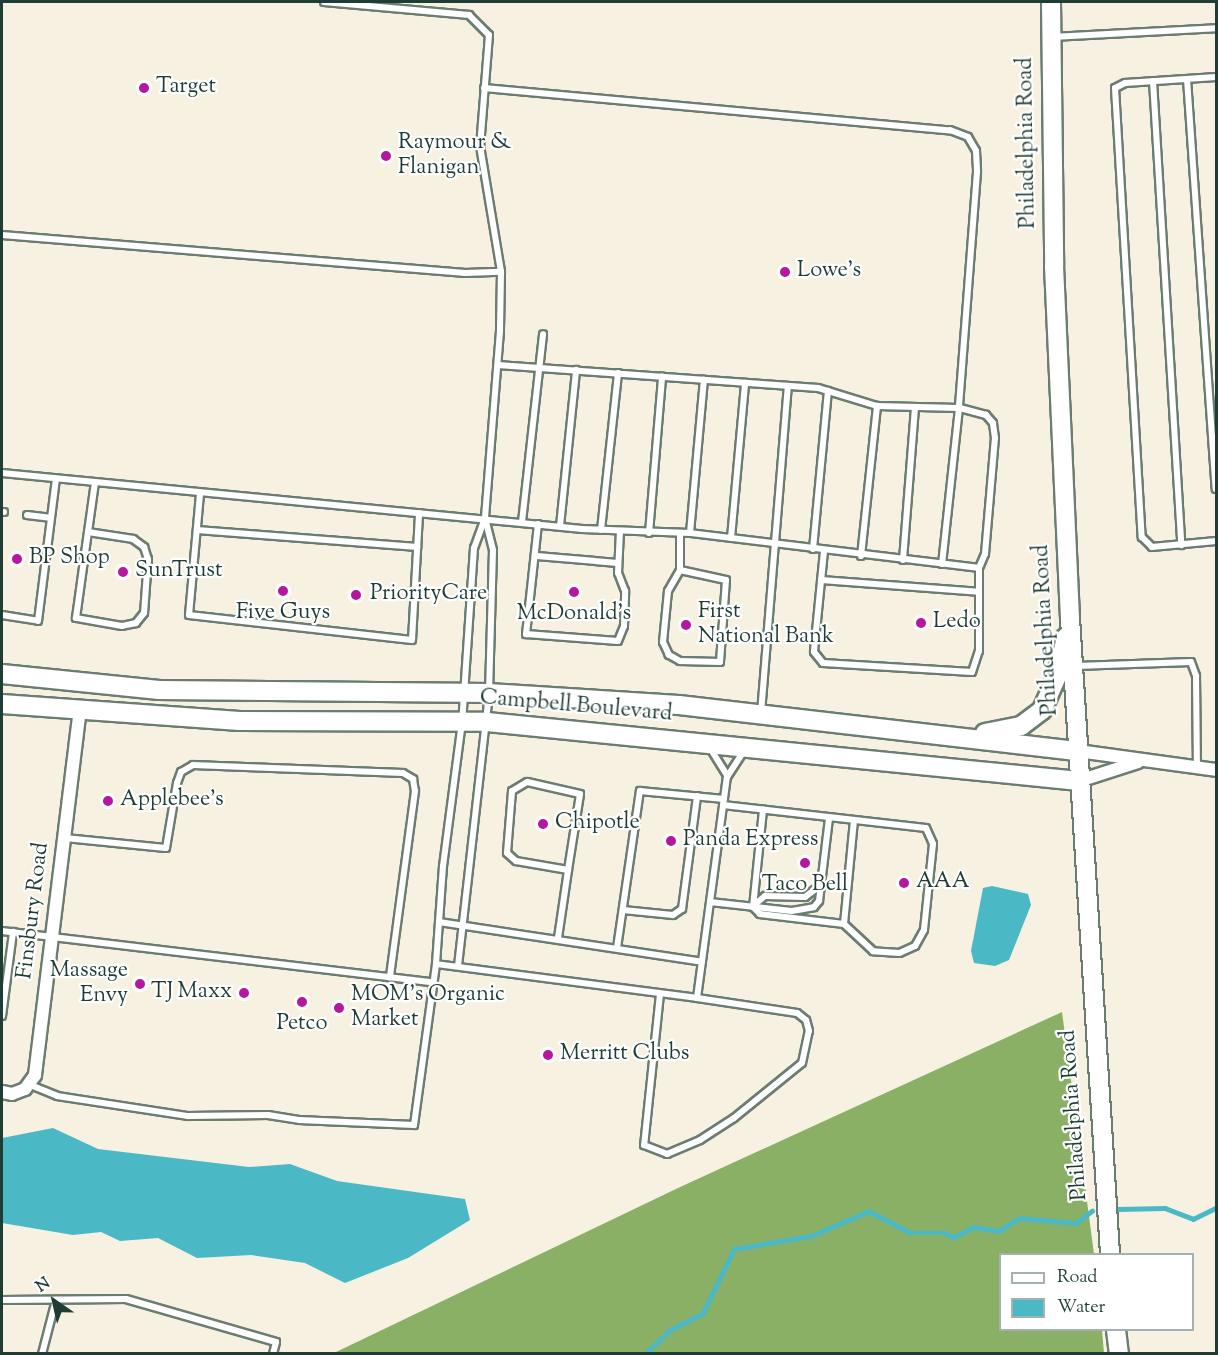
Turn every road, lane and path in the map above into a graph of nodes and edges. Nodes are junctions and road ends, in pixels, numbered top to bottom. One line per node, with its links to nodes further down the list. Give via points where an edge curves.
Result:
1 (324, 2): 8 (lane, via 469,15 489,35)
2 (1051, 2): 4 (main road, Philadelphia Road)
3 (1216, 28): 4 (lane)
4 (1051, 37): 60 (main road, Philadelphia Road, via 1054,266)
5 (1216, 77): 6 (lane)
6 (1187, 79): 7 (lane); 27 (lane)
7 (1153, 81): 46 (lane); 46 (lane, via 1125,83 1115,88 1117,124 1142,537 1152,547)
8 (484, 88): 10 (lane, via 480,146); 23 (lane, via 951,130 968,137 976,151 977,172)
9 (2, 235): 10 (lane, via 465,273)
10 (501, 272): 12 (lane)
11 (543, 334): 13 (lane)
12 (498, 365): 13 (lane); 32 (lane)
13 (539, 368): 14 (lane); 33 (lane)
14 (576, 370): 15 (lane); 35 (lane)
15 (618, 374): 16 (lane); 37 (lane)
16 (662, 376): 17 (lane); 40 (lane)
17 (704, 380): 18 (lane); 41 (lane)
18 (745, 383): 19 (lane); 43 (lane)
19 (788, 386): 20 (lane); 45 (lane)
20 (828, 391): 21 (lane); 48 (lane)
21 (877, 406): 22 (lane); 51 (lane)
22 (915, 407): 23 (lane); 52 (lane)
23 (959, 408): 54 (lane); 55 (lane, via 986,415 993,423 985,554)
24 (2, 473): 25 (lane)
25 (56, 478): 26 (lane); 31 (lane)
26 (94, 482): 28 (lane); 39 (lane)
27 (1216, 489)
28 (200, 494): 29 (lane); 36 (lane)
29 (419, 513): 32 (lane); 47 (lane)
30 (27, 515): 31 (lane)
31 (50, 518): 59 (lane, via 38,621)
32 (485, 518): 33 (lane); 63 (lane, via 474,548); 64 (lane, via 493,550)
33 (522, 522): 34 (lane)
34 (538, 524): 35 (lane); 50 (lane)
35 (560, 526): 37 (lane)
36 (197, 530): 47 (lane); 47 (lane, via 189,615 412,640)
37 (601, 530): 38 (lane)
38 (621, 531): 40 (lane); 53 (lane)
39 (88, 532): 39 (lane, via 76,618 122,626 136,623 144,613 144,547 133,539)
40 (649, 533): 42 (lane)
41 (690, 533): 42 (lane); 43 (lane)
42 (680, 535): 56 (lane)
43 (731, 538): 45 (lane)
44 (1216, 541): 46 (lane)
45 (775, 543): 48 (lane); 67 (lane)
46 (1181, 545)
47 (417, 547)
48 (813, 549): 49 (lane)
49 (824, 551): 51 (lane); 57 (lane)
50 (537, 556): 53 (lane); 53 (lane, via 530,575 526,633 618,641 624,626 626,591)
51 (861, 556): 52 (lane)
52 (903, 560): 54 (lane)
53 (618, 563)
54 (942, 564): 55 (lane)
55 (979, 568): 58 (lane)
56 (680, 570): 56 (lane, via 668,591 663,642 669,655 680,661 720,662 726,580)
57 (821, 580): 58 (lane); 58 (lane, via 814,652 823,663 972,672 979,651)
58 (979, 592)
59 (2, 615)
60 (1070, 618): 61 (main road, Philadelphia Road); 70 (main road, via 1057,676 1042,710 1009,730)
61 (1073, 666): 73 (main road, Philadelphia Road); 75 (lane, via 1191,662 1196,676)
62 (2, 674): 63 (main road, Campbell Boulevard, via 159,690)
63 (464, 693): 64 (main road, Campbell Boulevard); 68 (lane)
64 (489, 693): 67 (main road, Campbell Boulevard); 69 (lane)
65 (2, 704): 66 (main road, Campbell Boulevard)
66 (80, 710): 68 (main road, Campbell Boulevard, via 239,720); 84 (street, Finsbury Road)
67 (761, 713): 70 (main road, Campbell Boulevard)
68 (462, 722): 69 (main road, Campbell Boulevard); 90 (lane)
69 (487, 722): 71 (main road, Campbell Boulevard); 91 (lane)
70 (952, 737): 73 (main road, Campbell Boulevard)
71 (703, 742): 72 (main road, Campbell Boulevard); 77 (lane, via 719,757)
72 (752, 747): 77 (lane, via 737,756); 78 (main road, Campbell Boulevard)
73 (1078, 751): 74 (street, Campbell Boulevard); 78 (main road, Philadelphia Road)
74 (1142, 761): 75 (street, Campbell Boulevard); 78 (street, Campbell Boulevard)
75 (1197, 768): 76 (street, Campbell Boulevard)
76 (1216, 771)
77 (727, 777): 80 (lane)
78 (1079, 781): 108 (main road, Philadelphia Road)
79 (697, 796): 80 (lane); 89 (lane, via 682,909 673,915); 89 (lane, via 640,791)
80 (724, 802): 81 (lane); 87 (lane)
81 (763, 810): 82 (lane); 88 (lane)
82 (829, 818): 83 (lane); 86 (lane)
83 (854, 821): 92 (lane); 92 (lane, via 926,828 933,844 924,930 915,946 899,952 873,951)
84 (64, 838): 95 (street, Finsbury Road); 101 (lane, via 166,848 177,783 181,772 193,765 403,773 413,779 415,791)
85 (568, 870): 85 (lane, via 579,794 527,782 512,791 507,853 516,861); 96 (lane)
86 (821, 885): 88 (lane, via 806,897 765,896); 88 (lane, via 819,901 804,911)
87 (710, 902): 88 (lane); 98 (lane)
88 (753, 907): 92 (lane, via 760,914)
89 (623, 910): 97 (lane)
90 (439, 922): 91 (lane); 99 (lane)
91 (463, 924): 96 (lane); 100 (lane)
92 (844, 924)
93 (2, 931): 94 (lane)
94 (13, 933): 95 (lane); 105 (lane)
95 (52, 938): 101 (lane); 106 (street, Finsbury Road, via 35,1075)
96 (558, 938): 97 (lane)
97 (617, 948): 98 (lane)
98 (702, 962): 104 (lane)
99 (436, 964): 100 (lane); 102 (lane)
100 (458, 966): 103 (lane)
101 (390, 977): 102 (lane)
102 (432, 982): 106 (lane, via 414,1125 268,1115 188,1116 57,1096)
103 (660, 994): 104 (lane); 104 (lane, via 644,1145 667,1154 700,1140 734,1118 802,1063 809,1031 806,1020 797,1013)
104 (697, 998)
105 (2, 1016)
106 (28, 1084): 107 (street, via 12,1094)
107 (2, 1092)
108 (1110, 1253)
109 (2, 1300): 110 (lane)
110 (56, 1300): 112 (lane); 113 (lane, via 126,1299 276,1342)
111 (1116, 1331): 114 (main road)
112 (42, 1353)
113 (273, 1353)
114 (1119, 1353)

